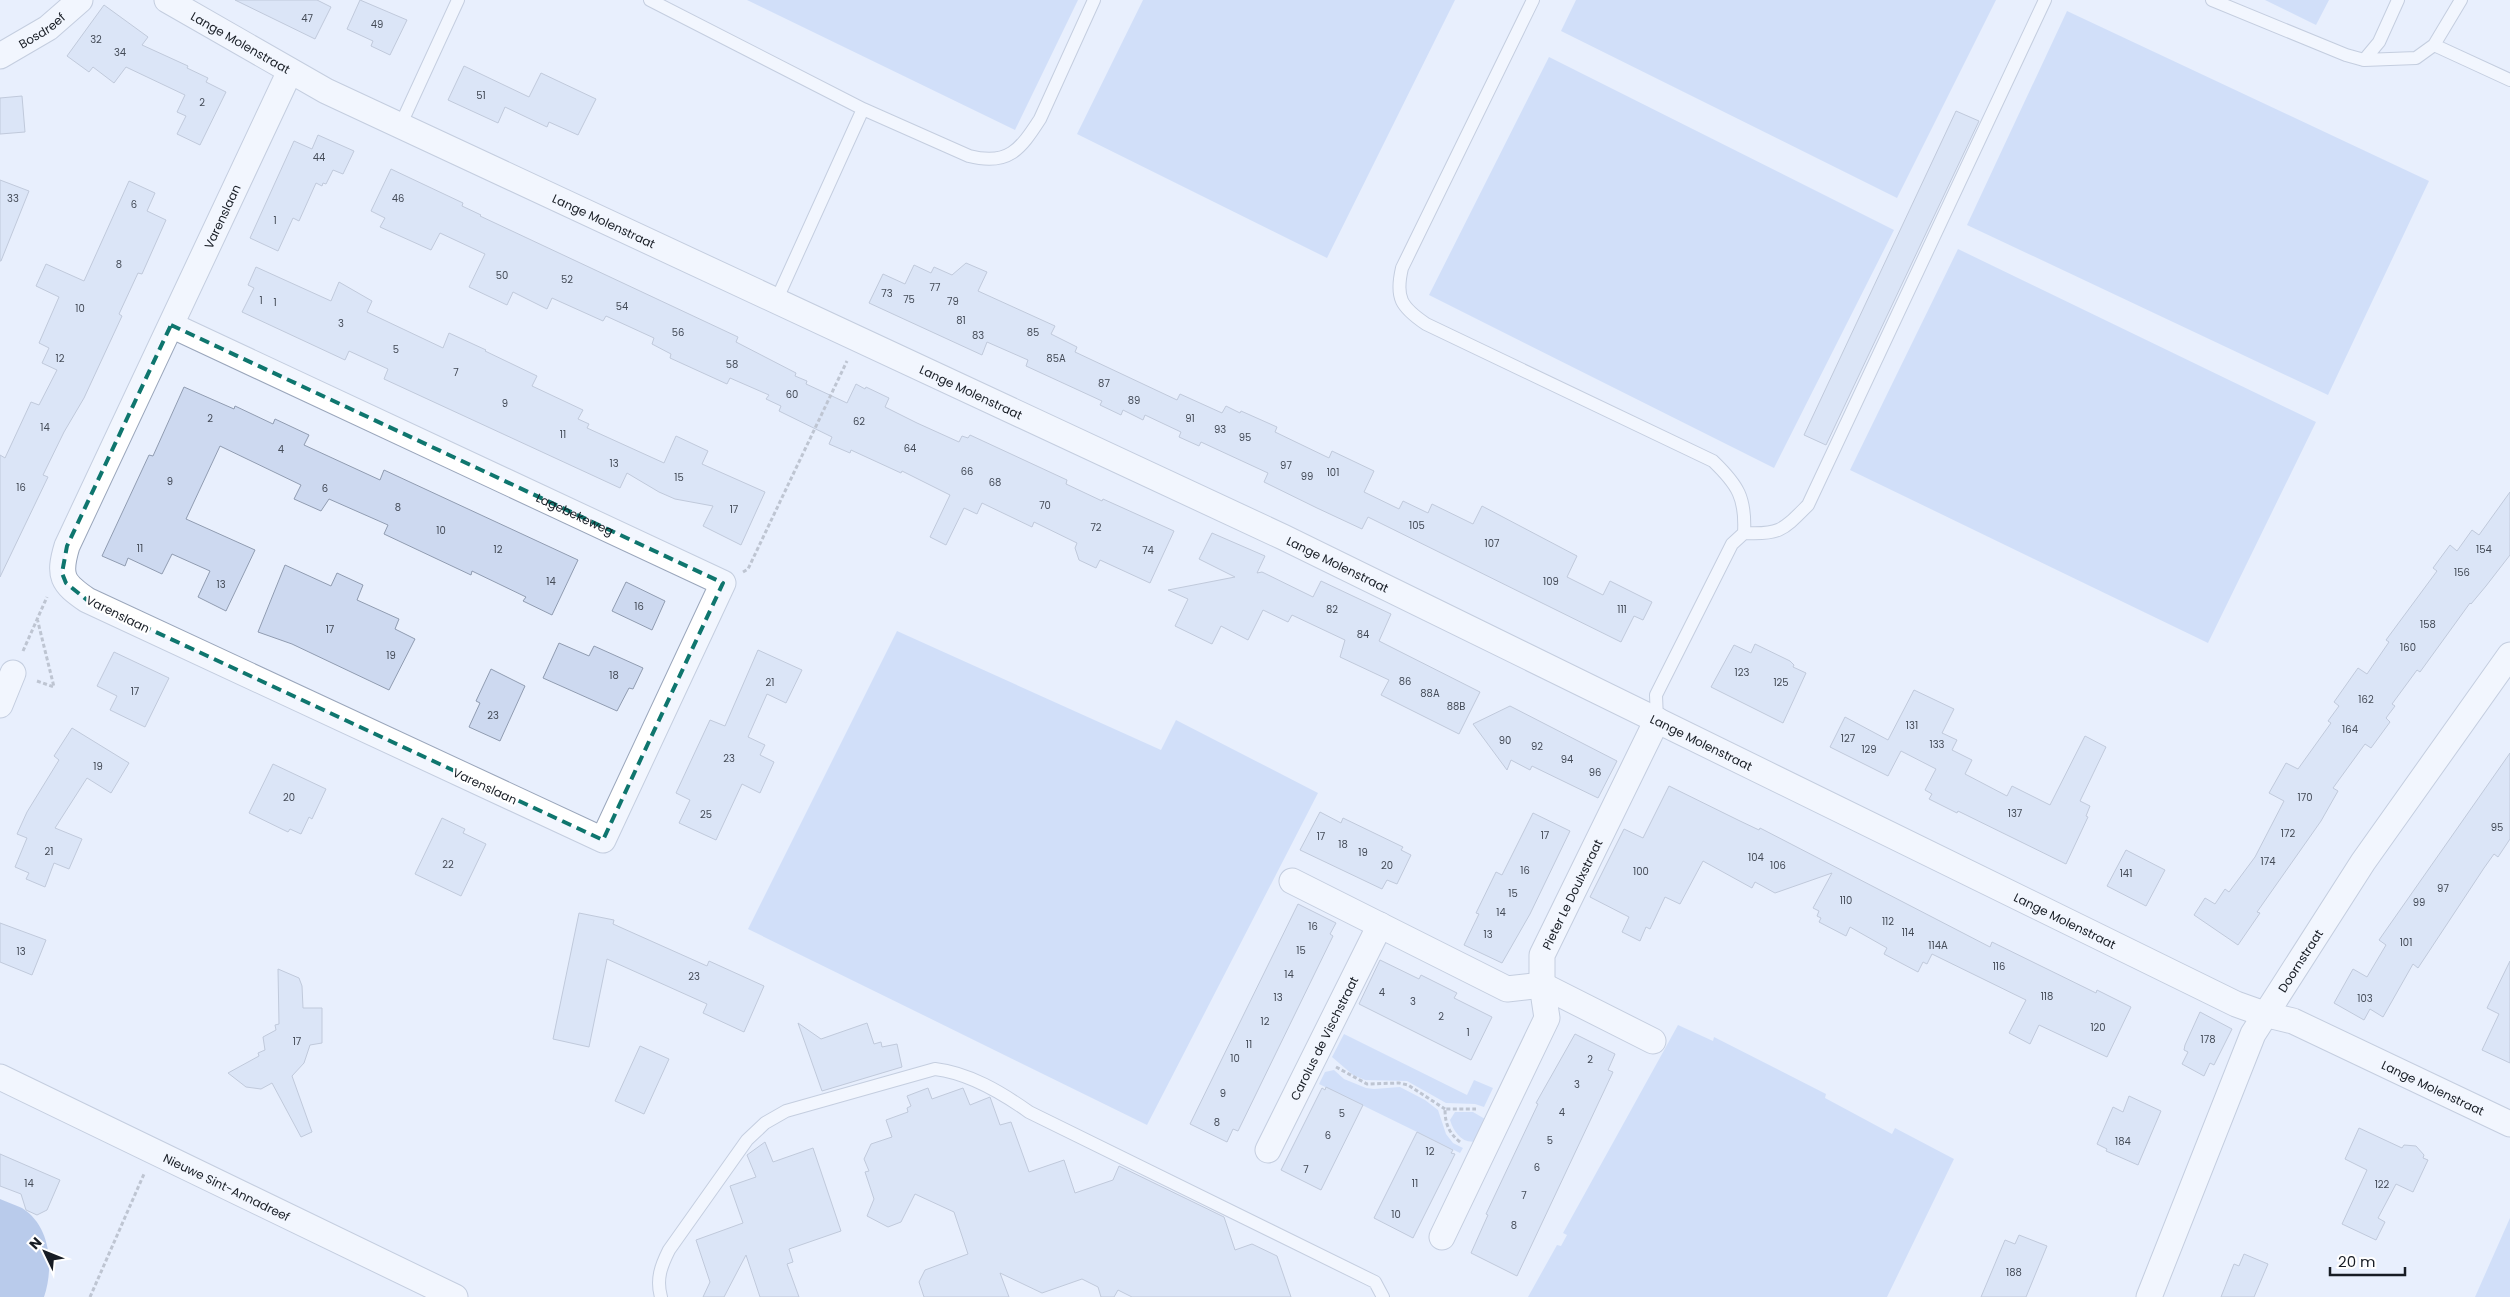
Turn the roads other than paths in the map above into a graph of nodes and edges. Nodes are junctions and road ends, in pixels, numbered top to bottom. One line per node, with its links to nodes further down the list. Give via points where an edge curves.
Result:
1 (80, 0): 12 (street, Bosdreef, via 48,28)
2 (167, 0): 14 (street, Lange Molenstraat)
3 (458, 0): 17 (lane)
4 (650, 0): 16 (lane)
5 (1094, 0): 16 (lane, via 1040,119 1018,149 1004,156 987,161 969,156)
6 (1533, 0): 20 (lane, via 1402,268 1398,284 1400,299 1411,314 1426,324 1713,461 1731,478 1740,494 1745,514)
7 (2045, 0): 20 (lane, via 1808,505 1788,525 1769,534)
8 (2212, 0): 13 (lane)
9 (2398, 0): 13 (lane, via 2379,42)
10 (2461, 0): 11 (lane)
11 (2434, 45): 13 (lane, via 2416,58); 15 (lane)
12 (0, 56)
13 (2364, 60)
14 (290, 71): 17 (street, Lange Molenstraat); 19 (street, Varenslaan)
15 (2510, 80)
16 (863, 109): 18 (lane)
17 (400, 126): 18 (street, Lange Molenstraat)
18 (776, 300): 24 (street, Lange Molenstraat, via 1283,537)
19 (170, 325): 25 (street, Varenslaan, via 67,546 62,562 66,583 87,600); 25 (street, Lagebekeweg, via 723,582)
20 (1744, 534): 24 (lane, via 1732,544 1656,695)
21 (2510, 655): 29 (street, Doornstraat, via 2363,862)
22 (13, 673): 23 (street)
23 (0, 705)
24 (1656, 720): 28 (street, Pieter Le Doulxstraat, via 1542,954); 29 (street, Lange Molenstraat, via 2236,1004)
25 (602, 840)
26 (1292, 881): 27 (street)
27 (1380, 925): 28 (street, via 1507,989); 33 (street, Carolus de Vischstraat)
28 (1542, 985): 30 (street); 34 (street, Pieter Le Doulxstraat, via 1547,1018)
29 (2264, 1014): 32 (street, Lange Molenstraat, via 2293,1021); 38 (street, Doornstraat, via 2253,1034)
30 (1653, 1042)
31 (0, 1077): 35 (street, Nieuwe Sint-Annadreef)
32 (2510, 1124)
33 (1268, 1150)
34 (1442, 1238)
35 (455, 1297)
36 (661, 1297): 37 (lane, via 658,1286 660,1267 669,1250 747,1140 765,1123 786,1110 935,1069 952,1071 1002,1093 1029,1112 1375,1282)
37 (1383, 1297)
38 (2149, 1297)

